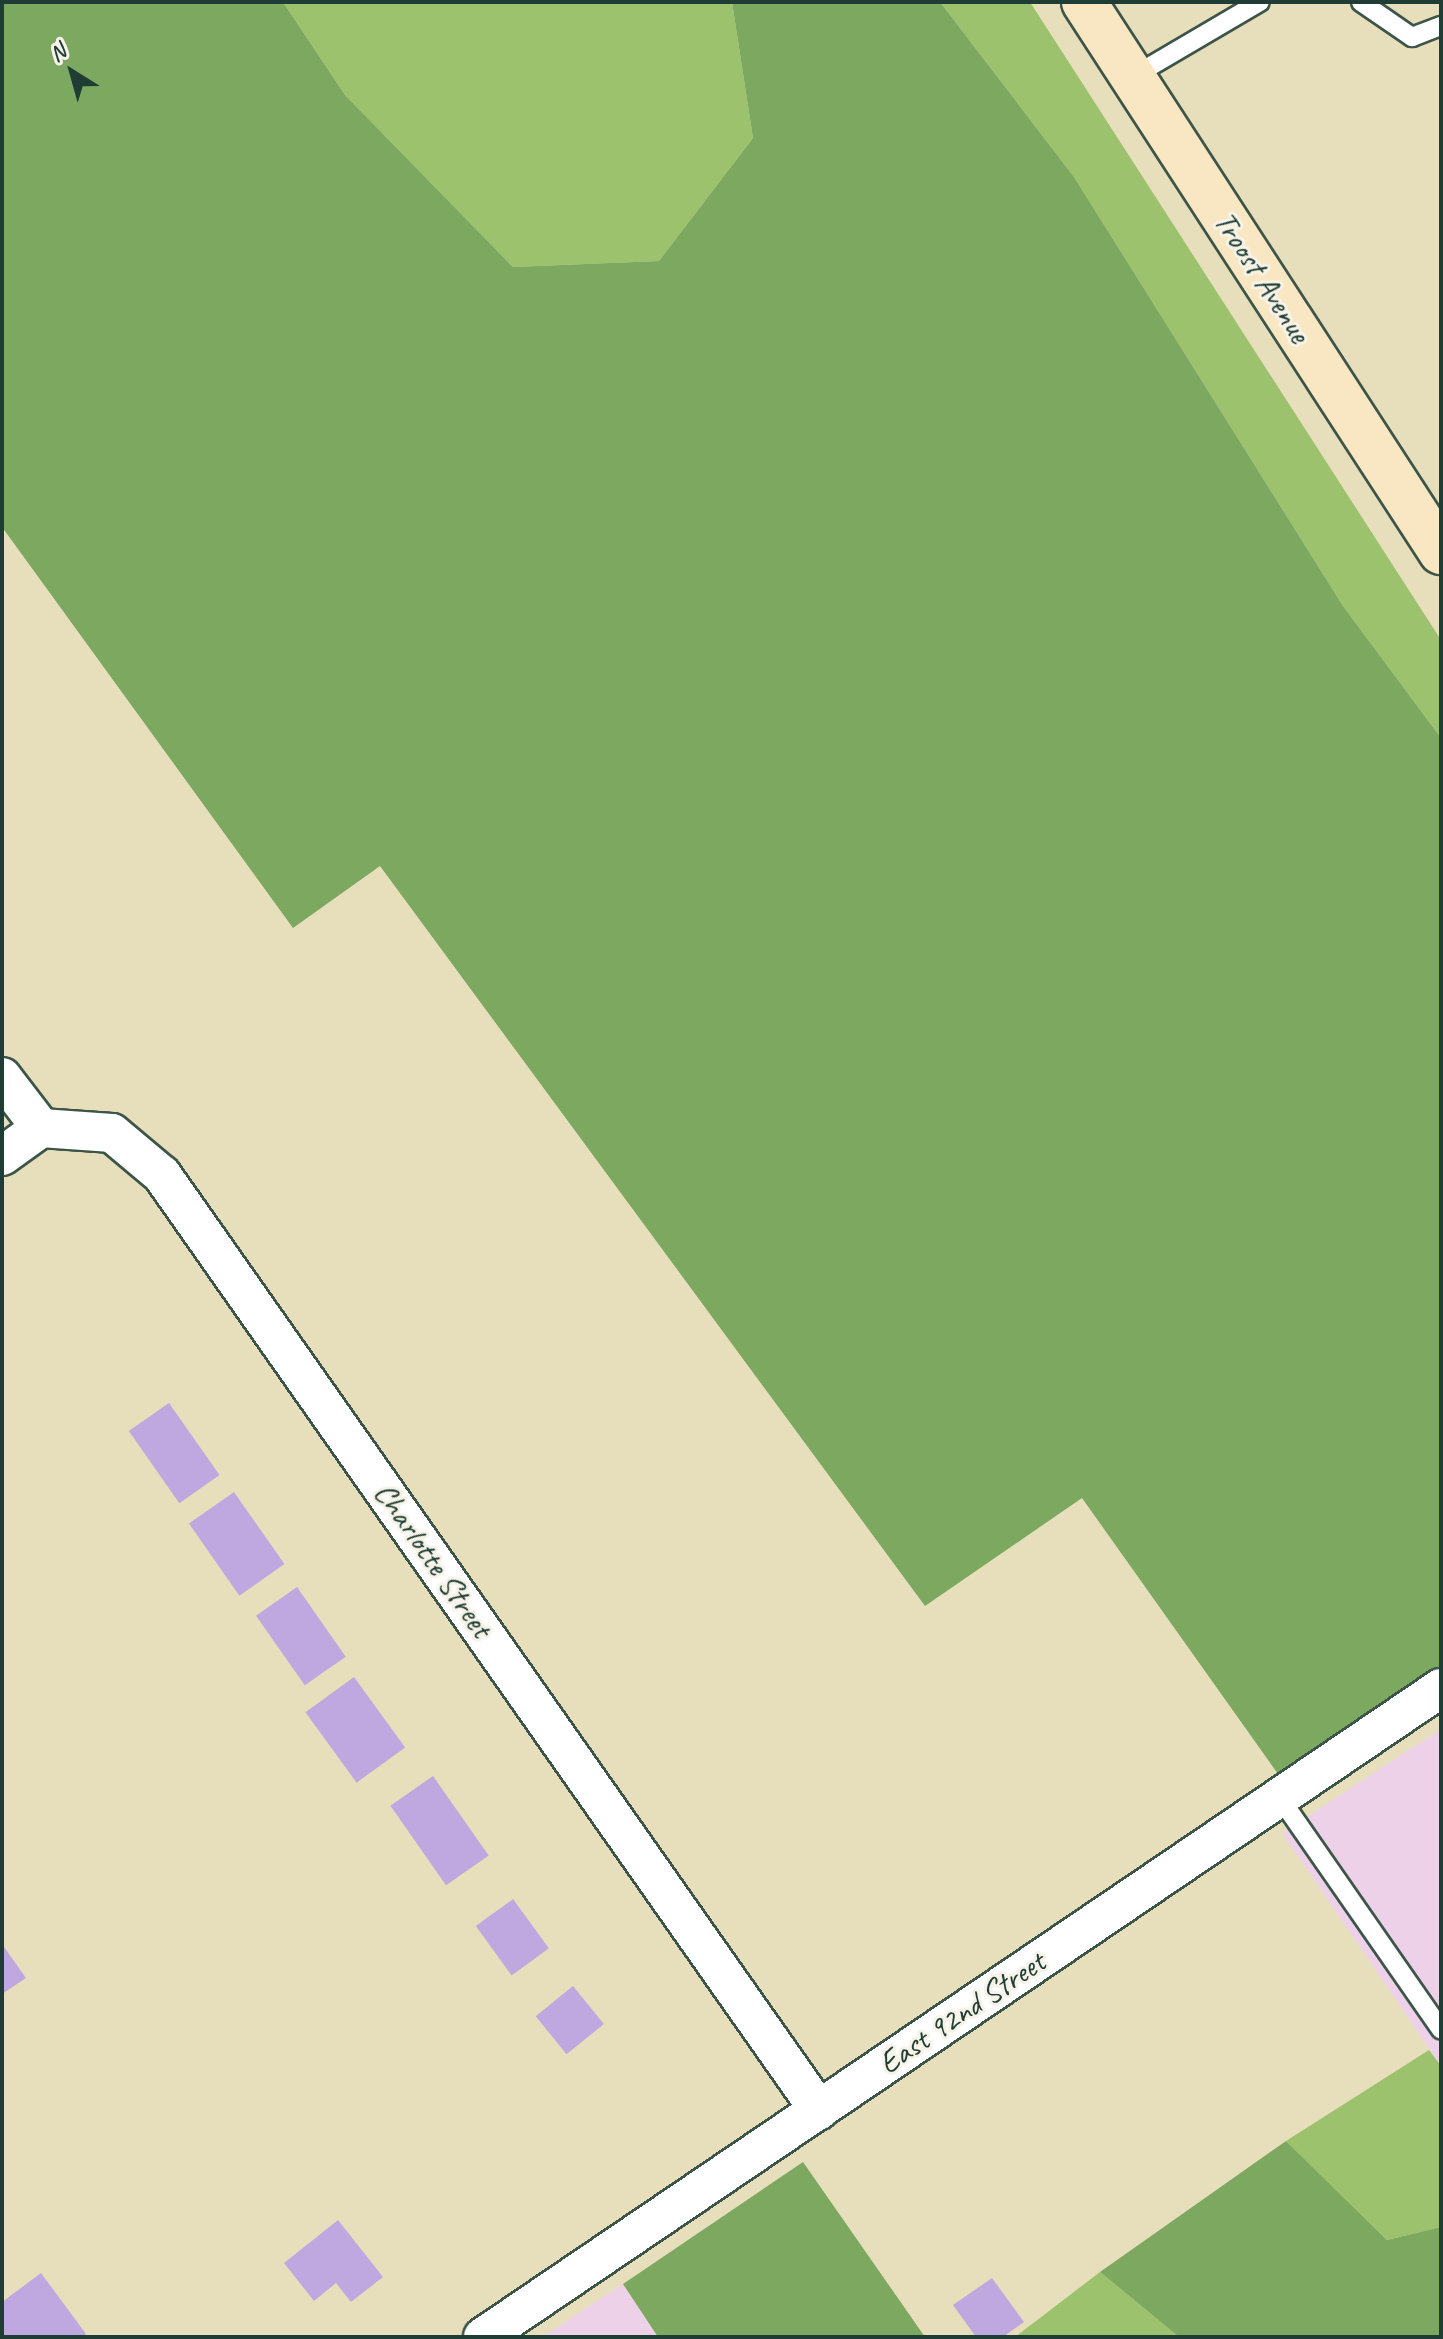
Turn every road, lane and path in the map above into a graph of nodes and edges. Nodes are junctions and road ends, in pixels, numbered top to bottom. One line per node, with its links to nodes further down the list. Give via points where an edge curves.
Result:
1 (1084, 2): 5 (main road, Troost Avenue)
2 (1260, 2): 5 (lane)
3 (1361, 2): 4 (lane, via 1412,37)
4 (1441, 26)
5 (1132, 77): 6 (main road, Troost Avenue)
6 (1441, 552)
7 (2, 1077): 8 (street)
8 (41, 1128): 9 (street); 13 (street, Charlotte Street, via 112,1133 162,1175)
9 (2, 1156)
10 (1441, 1688): 11 (street, East 92nd Street)
11 (1280, 1798): 12 (lane); 13 (street, East 92nd Street)
12 (1441, 2030)
13 (819, 2110): 14 (street, East 92nd Street)
14 (483, 2337)

